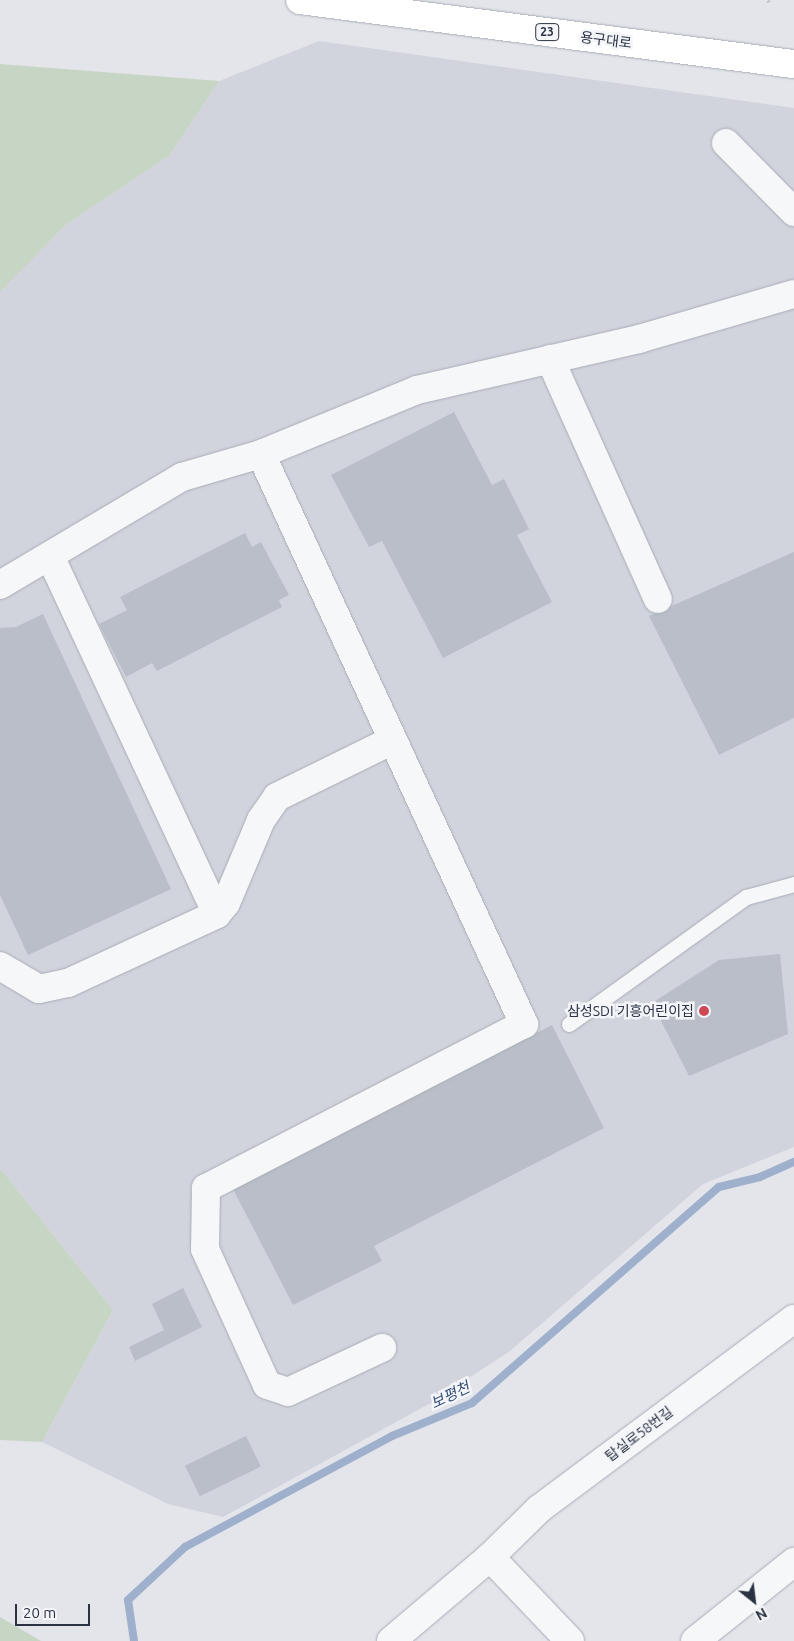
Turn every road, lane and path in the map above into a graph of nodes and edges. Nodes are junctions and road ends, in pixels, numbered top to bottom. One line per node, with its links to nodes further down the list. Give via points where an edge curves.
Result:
1 (300, 0): 2 (highway, 용구대로 / 23)
2 (794, 64)
3 (726, 143): 4 (street)
4 (794, 212)
5 (794, 294): 6 (street, via 639,339)
6 (550, 359): 7 (street, via 417,390); 10 (street)
7 (261, 454): 8 (street, via 182,477); 11 (street)
8 (50, 556): 9 (street); 13 (street)
9 (0, 585)
10 (658, 599)
11 (394, 740): 13 (street, via 277,797 262,820 226,903); 17 (street, via 524,1024 206,1188 205,1248 267,1385 288,1392)
12 (794, 884): 15 (lane, via 746,898)
13 (217, 914): 14 (street, via 68,983 39,989)
14 (0, 966)
15 (569, 1024)
16 (794, 1319): 18 (street, 탑실로58번길, via 539,1509)
17 (382, 1348)
18 (490, 1557): 20 (street, 탑실로58번길); 21 (street)
19 (794, 1562): 22 (street)
20 (391, 1641)
21 (570, 1641)
22 (695, 1641)

